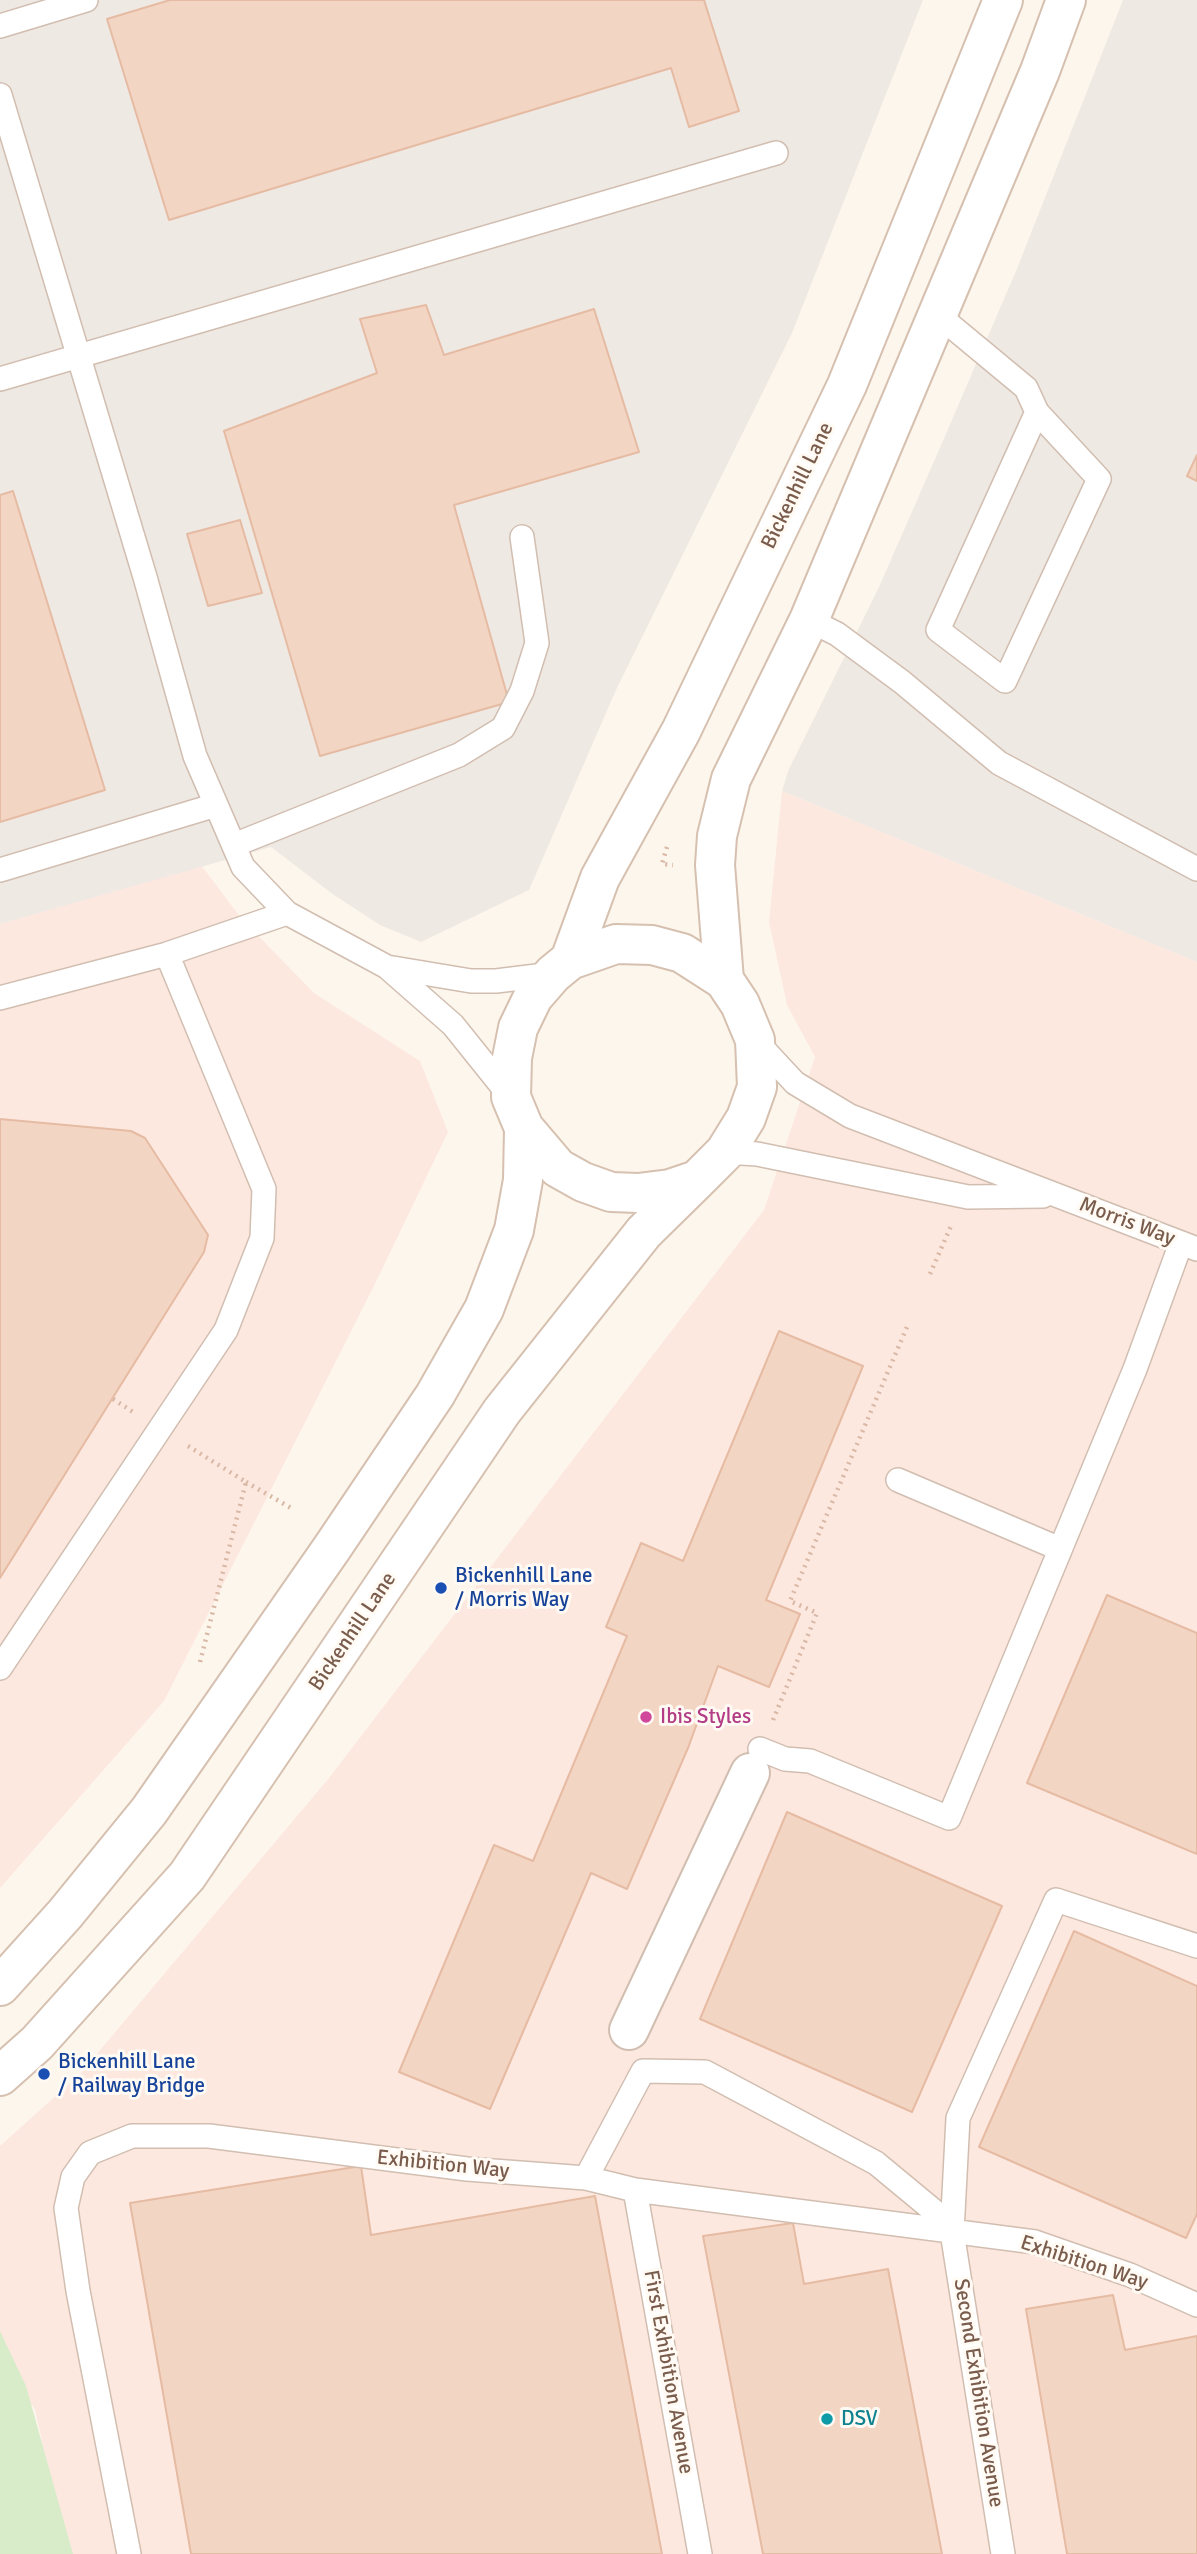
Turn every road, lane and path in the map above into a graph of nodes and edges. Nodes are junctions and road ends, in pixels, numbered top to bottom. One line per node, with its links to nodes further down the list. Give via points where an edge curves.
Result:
1 (86, 0): 4 (lane)
2 (1003, 0): 20 (main road, Bickenhill Lane, via 847,385 681,731 600,878)
3 (1066, 0): 7 (main road)
4 (0, 26)
5 (0, 95): 8 (lane)
6 (776, 153): 8 (lane)
7 (937, 315): 10 (lane, via 1026,388); 12 (main road)
8 (78, 356): 9 (lane); 13 (lane, via 195,756)
9 (0, 379)
10 (1037, 412): 10 (lane, via 938,630 1006,681 1099,479)
11 (522, 537): 14 (lane, via 537,643 522,691 503,728 458,755)
12 (809, 620): 15 (lane, via 837,634 902,682 999,763); 21 (main road, via 730,779 715,865)
13 (216, 805): 14 (lane); 16 (lane)
14 (234, 845): 17 (lane, via 243,867)
15 (1197, 869)
16 (0, 870)
17 (287, 913): 18 (lane); 19 (lane)
18 (167, 954): 22 (lane); 33 (lane, via 264,1189 262,1238 226,1330)
19 (387, 967): 20 (lane, via 471,981 496,981); 24 (lane, via 453,1025)
20 (562, 967): 21 (main road, via 616,944 652,945 682,953); 24 (main road, via 533,997 518,1028 512,1058)
21 (724, 979): 23 (main road)
22 (0, 998)
23 (755, 1040): 25 (main road, via 757,1087 746,1118); 27 (lane, Morris Way, via 795,1083 850,1115)
24 (518, 1112): 26 (main road, via 558,1168 583,1182 611,1192 638,1193); 42 (main road, via 523,1180 514,1230 484,1309 435,1395 149,1811)
25 (725, 1152): 26 (main road); 27 (lane, via 757,1154 968,1197)
26 (697, 1180): 44 (main road, Bickenhill Lane, via 644,1232 502,1411 187,1876 37,2043)
27 (1057, 1196): 29 (lane, Morris Way)
28 (955, 1215): 30 (path)
29 (1189, 1246): 37 (lane)
30 (930, 1275)
31 (907, 1326): 40 (path, via 790,1601 817,1613)
32 (113, 1399): 33 (path)
33 (160, 1429): 35 (path); 39 (lane)
34 (898, 1480): 37 (lane)
35 (246, 1482): 36 (path); 38 (path)
36 (291, 1508)
37 (1060, 1549): 40 (lane, via 948,1818 810,1761)
38 (198, 1667)
39 (0, 1668)
40 (755, 1761): 43 (main road)
41 (1197, 1945): 47 (lane, Second Exhibition Avenue, via 1056,1900 958,2118)
42 (0, 1986)
43 (629, 2031)
44 (0, 2076)
45 (586, 2178): 46 (lane, Exhibition Way); 47 (lane, via 643,2071 705,2072 876,2164 940,2216); 49 (lane, Exhibition Way, via 467,2169 209,2136 132,2136 90,2152 73,2177 66,2208)
46 (635, 2190): 47 (lane, Exhibition Way); 50 (lane, First Exhibition Avenue)
47 (952, 2232): 48 (lane, Exhibition Way, via 1035,2242 1130,2275); 51 (lane, Second Exhibition Avenue)
48 (1197, 2305)
49 (129, 2554)
50 (700, 2554)
51 (1003, 2554)

